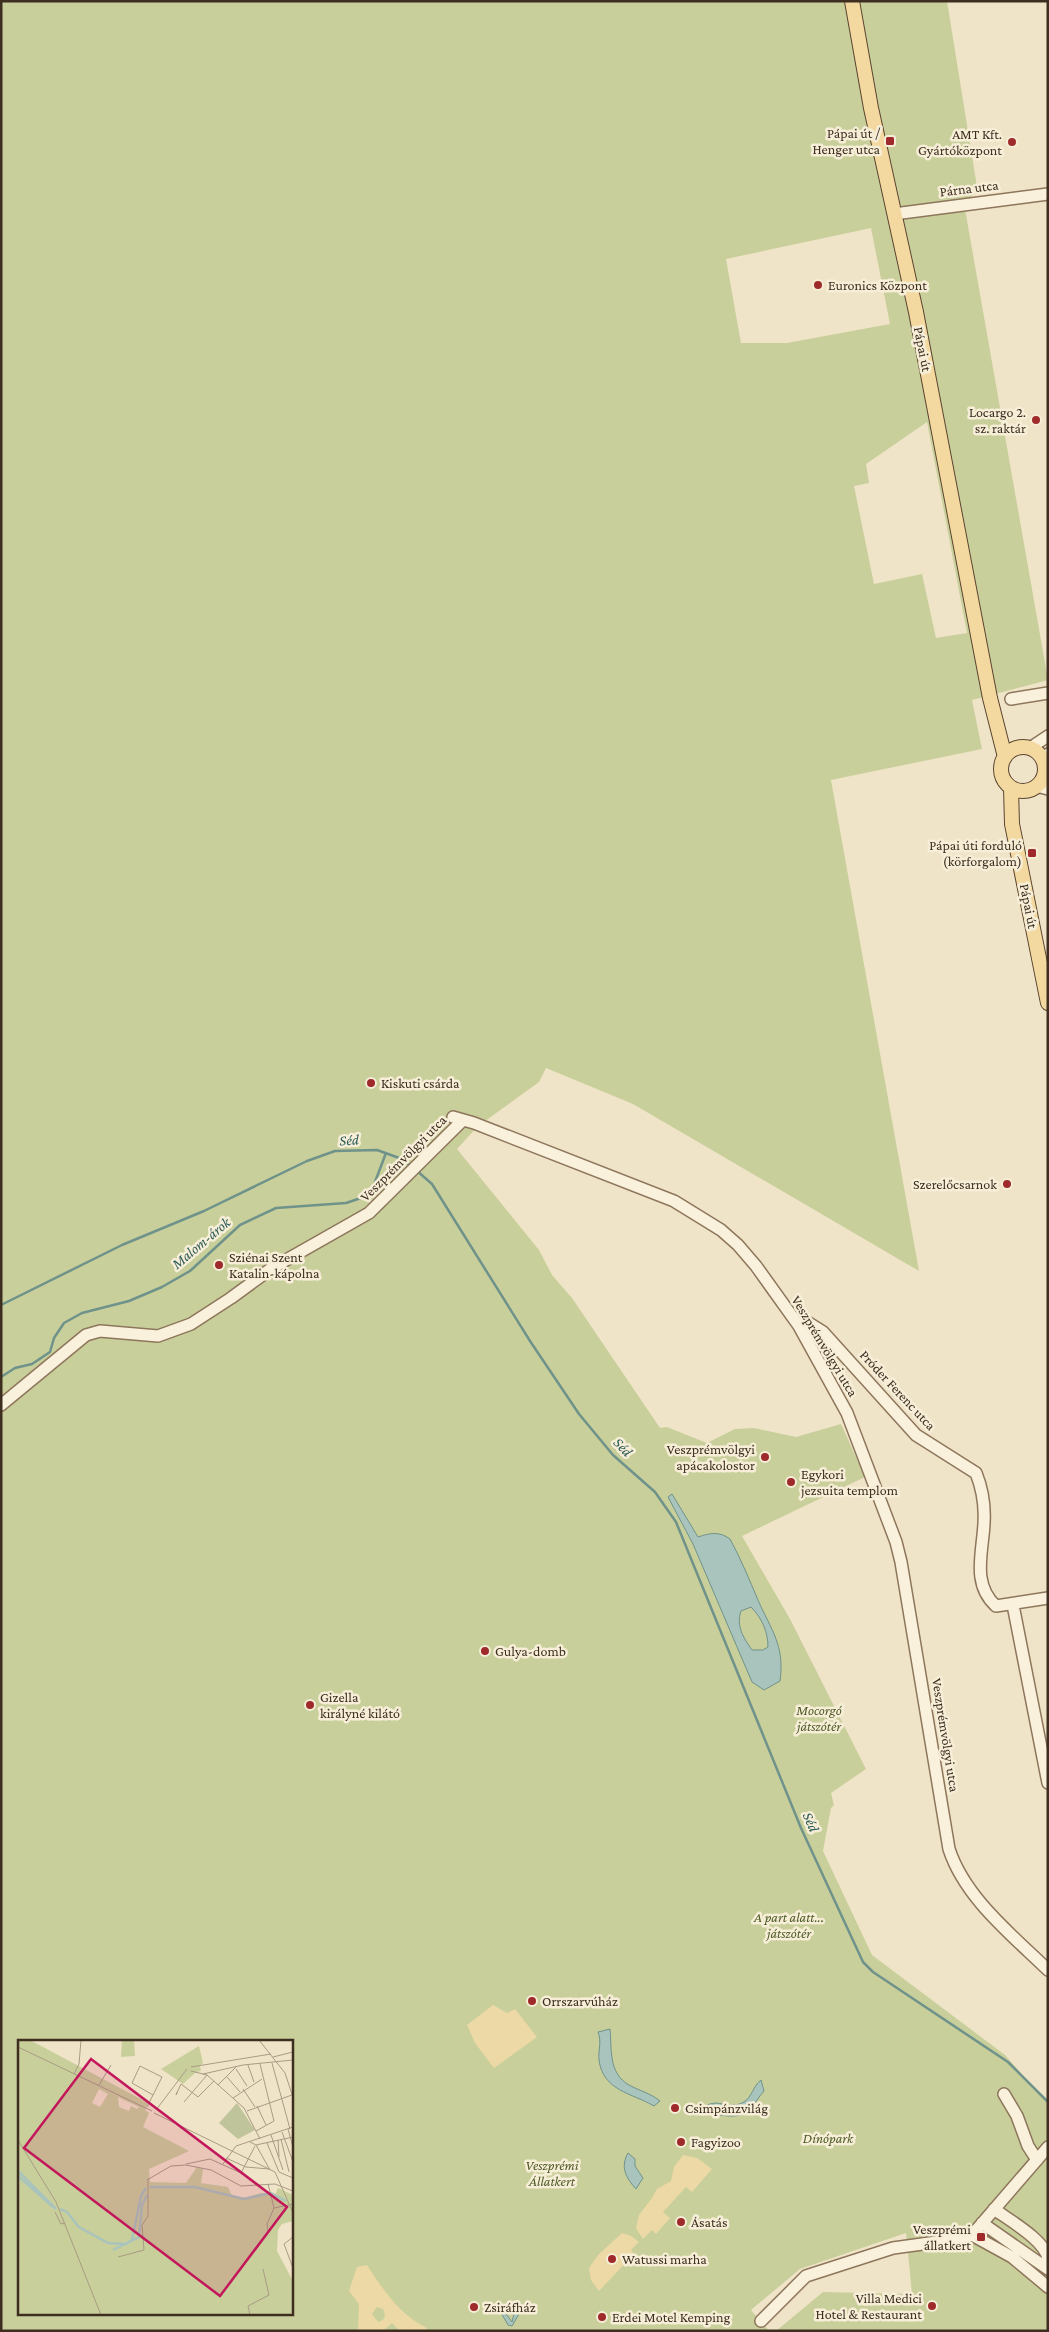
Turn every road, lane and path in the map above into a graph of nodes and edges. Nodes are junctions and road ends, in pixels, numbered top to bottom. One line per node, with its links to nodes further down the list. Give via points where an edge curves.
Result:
1 (852, 1): 3 (main road, Pápai út, via 870,108)
2 (1048, 194): 3 (street, Párna utca)
3 (894, 214): 5 (main road, Pápai út)
4 (1048, 693): 6 (street)
5 (990, 698): 8 (main road, Pápai út, via 1012,736); 9 (main road, Pápai út)
6 (1011, 699)
7 (1048, 736): 8 (street)
8 (1026, 747): 9 (main road, via 1012,750); 10 (main road, via 1036,751)
9 (1005, 756): 11 (main road, via 1001,775)
10 (1046, 766): 12 (main road)
11 (1011, 788): 12 (main road); 13 (main road, Pápai út, via 1012,824)
12 (1037, 789): 13 (main road, Pápai út, via 1021,803)
13 (1016, 837): 14 (main road, Pápai út)
14 (1048, 1003)
15 (799, 1326): 16 (street, Veszprémvölgyi utca, via 738,1245 699,1215 674,1201 458,1118 369,1213 272,1268 191,1324 158,1336 100,1331 86,1335); 18 (street, Próder Ferenc utca, via 807,1322 823,1332 916,1435 976,1473 984,1516 979,1559 983,1586 989,1600 996,1606); 20 (street, Veszprémvölgyi utca, via 840,1398 896,1542 953,1863 968,1887)
16 (1, 1405)
17 (1048, 1598): 18 (street)
18 (1013, 1605): 19 (street)
19 (1048, 1783)
20 (1048, 1970)
21 (1004, 2094): 23 (street, via 1018,2116 1028,2146)
22 (1048, 2147): 23 (street)
23 (1037, 2160): 24 (street)
24 (994, 2209): 25 (street); 27 (street, via 1040,2243)
25 (982, 2223): 26 (street); 28 (street)
26 (972, 2234): 28 (street); 29 (street, via 959,2240 893,2248 806,2276)
27 (1048, 2259)
28 (1047, 2278)
29 (760, 2321)

